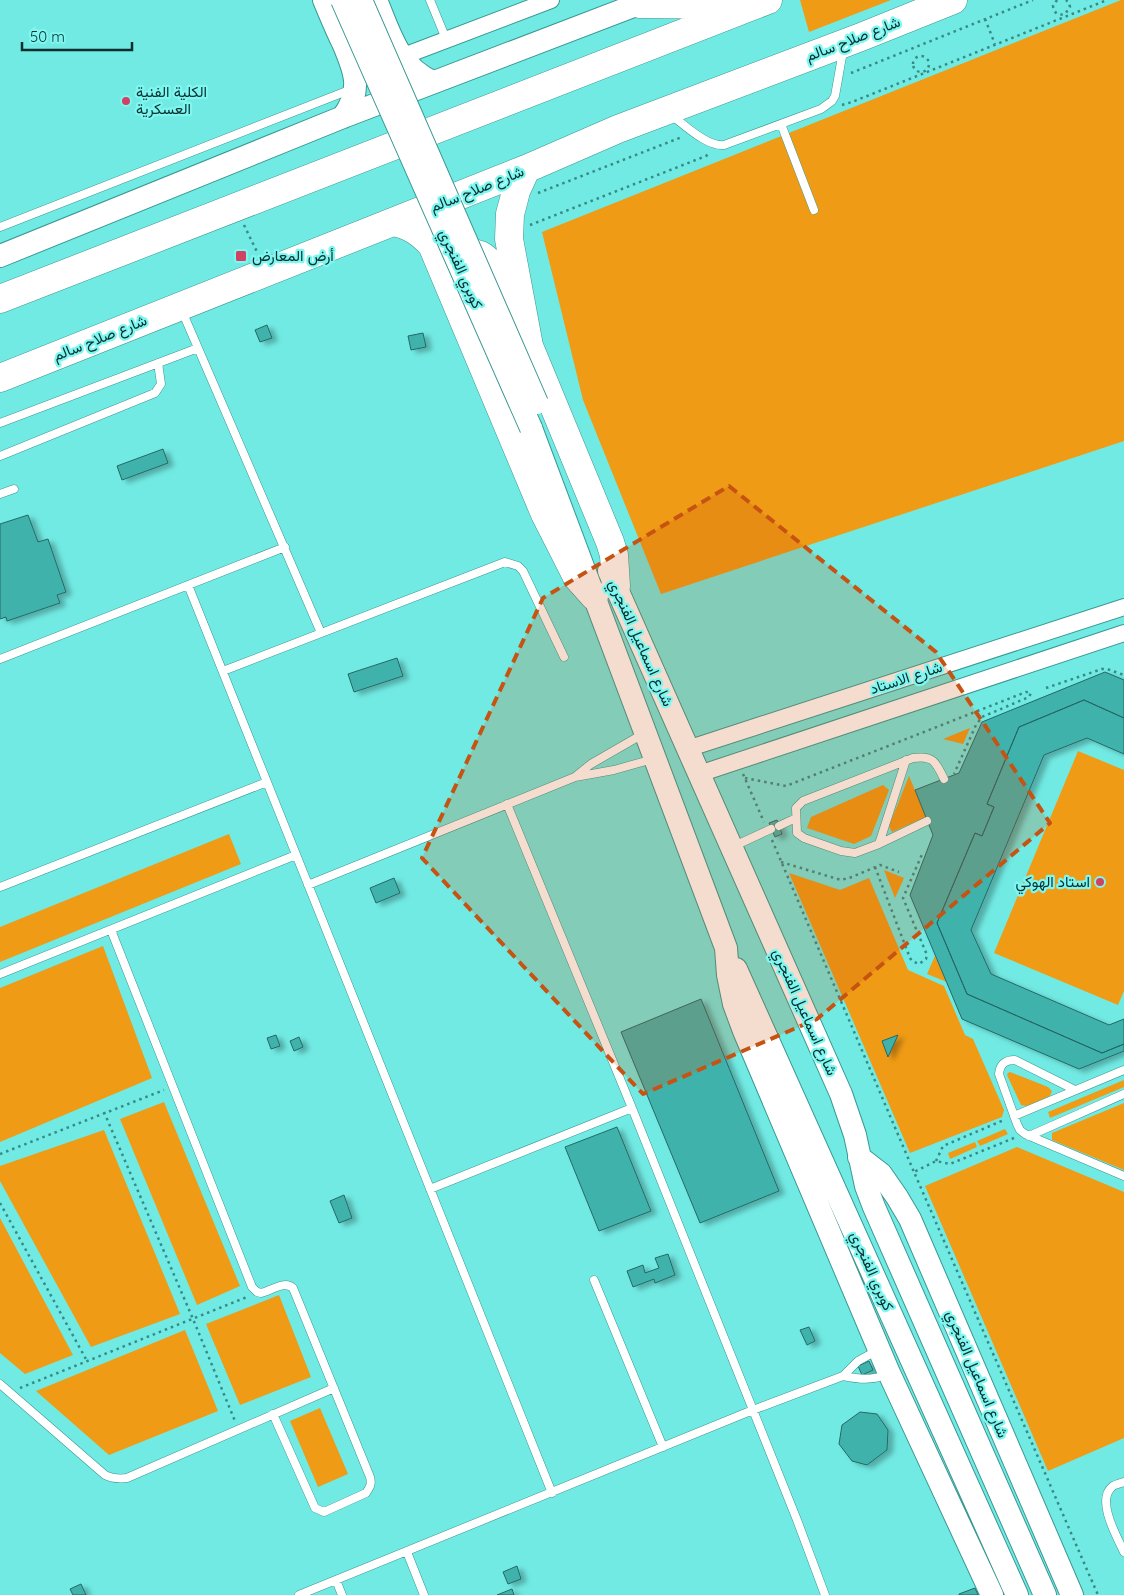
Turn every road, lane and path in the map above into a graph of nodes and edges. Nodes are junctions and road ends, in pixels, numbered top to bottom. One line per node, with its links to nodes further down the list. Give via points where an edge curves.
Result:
1 (361, 0): 46 (main road, كوبري الفنجري, bridge)
2 (374, 0): 12 (main road, via 357,16 343,18); 18 (main road)
3 (430, 0): 15 (lane)
4 (551, 0): 15 (street)
5 (953, 0): 16 (highway, شارع صلاح سالم)
6 (1033, 0): 14 (path)
7 (1057, 0): 13 (path, via 1054,10 1057,14)
8 (1066, 0): 13 (path, via 1070,7)
9 (1107, 0): 13 (path)
10 (645, 2): 11 (highway); 21 (main road)
11 (763, 2): 31 (highway)
12 (332, 5): 22 (main road, via 354,71); 46 (main road, كوبري الفنجري, bridge)
13 (1066, 15): 17 (path)
14 (985, 19): 17 (path); 20 (path)
15 (446, 39): 18 (street)
16 (844, 43): 20 (lane); 24 (highway, شارع صلاح سالم)
17 (995, 44): 19 (path)
18 (401, 57): 21 (main road, via 412,69)
19 (924, 72): 19 (path, via 929,61 918,56 914,66); 23 (path, via 852,102)
20 (838, 78): 23 (lane, via 835,96)
21 (433, 82): 25 (main road)
22 (356, 87): 25 (main road); 34 (lane)
23 (826, 106): 26 (lane)
24 (666, 111): 27 (lane); 29 (highway, شارع صلاح سالم)
25 (343, 116): 36 (main road)
26 (780, 124): 28 (lane, via 724,145); 32 (lane)
27 (695, 132): 28 (lane); 30 (path)
28 (714, 145): 35 (path, via 706,156)
29 (526, 169): 30 (highway); 33 (highway, شارع صلاح سالم)
30 (513, 203): 35 (highway)
31 (236, 207): 37 (path); 39 (highway)
32 (814, 210)
33 (392, 222): 37 (highway, شارع صلاح سالم); 38 (highway, via 404,224 424,236 432,246)
34 (0, 227)
35 (510, 233): 41 (highway)
36 (0, 256)
37 (267, 272): 40 (highway, شارع صلاح سالم)
38 (445, 277): 41 (highway, via 450,261 462,255 477,254 486,258); 52 (highway, via 545,514 577,577)
39 (0, 299)
40 (180, 306): 42 (lane); 44 (highway, شارع صلاح سالم)
41 (529, 346): 52 (highway, via 610,542 614,555)
42 (198, 348): 43 (lane); 50 (lane)
43 (158, 363): 45 (lane); 47 (lane, via 161,384 155,394)
44 (0, 378)
45 (0, 423)
46 (538, 425): 52 (main road, شارع اسماعيل الفنجري)
47 (0, 456)
48 (14, 489): 49 (lane)
49 (0, 494)
50 (284, 547): 51 (lane); 54 (lane)
51 (188, 585): 57 (lane); 58 (lane)
52 (605, 591): 61 (main road, شارع اسماعيل الفنجري); 62 (main road, شارع اسماعيل الفنجري)
53 (1124, 607): 62 (street, شارع الاستاد)
54 (321, 633): 56 (lane, via 505,562 523,570); 58 (lane)
55 (1124, 633): 65 (street, شارع الاستاد)
56 (564, 657)
57 (0, 659)
58 (222, 671): 71 (lane)
59 (1124, 675): 60 (path, via 1102,669)
60 (1046, 688)
61 (645, 733): 63 (main road, شارع اسماعيل الفنجري); 68 (lane)
62 (687, 749): 66 (main road, شارع اسماعيل الفنجري)
63 (654, 759): 68 (lane); 86 (main road, شارع اسماعيل الفنجري)
64 (906, 760): 70 (lane, via 931,759); 73 (lane, via 803,800 796,808); 76 (lane)
65 (738, 761): 66 (street, شارع الاستاد); 69 (path)
66 (698, 774): 77 (main road, شارع اسماعيل الفنجري)
67 (954, 775): 69 (path, via 982,716 1029,697 1030,693 786,786)
68 (575, 777): 72 (lane)
69 (745, 778): 75 (path)
70 (944, 779)
71 (267, 782): 79 (lane); 84 (lane)
72 (507, 804): 83 (lane); 92 (lane)
73 (796, 818): 75 (lane); 76 (lane, via 796,830 801,836 841,851 855,853)
74 (927, 821): 76 (lane)
75 (773, 828): 77 (lane); 80 (path)
76 (879, 844)
77 (732, 847): 99 (main road, شارع اسماعيل الفنجري, via 841,1094)
78 (923, 852): 81 (path, via 903,898 927,955 924,963 912,962)
79 (296, 855): 83 (lane); 85 (lane)
80 (781, 862): 81 (path, via 842,880); 101 (path)
81 (875, 867): 82 (path, via 884,865)
82 (899, 872)
83 (308, 885): 103 (lane)
84 (0, 887)
85 (111, 930): 87 (lane); 89 (lane)
86 (726, 948): 108 (main road, شارع اسماعيل الفنجري, via 734,1004 744,1031); 129 (main road, كوبري الفنجري)
87 (0, 974)
88 (1124, 1070): 90 (lane)
89 (174, 1086): 93 (path); 106 (lane, via 252,1287)
90 (1075, 1090): 94 (lane); 94 (lane, via 1009,1060 1003,1063 999,1074)
91 (1124, 1094): 96 (lane)
92 (632, 1108): 103 (lane); 115 (lane)
93 (104, 1112): 98 (path); 107 (path)
94 (1014, 1116): 96 (lane, via 1020,1130)
95 (1004, 1121): 100 (path, via 943,1146)
96 (1029, 1136): 102 (lane)
97 (1011, 1140): 100 (path, via 950,1164)
98 (0, 1154)
99 (859, 1157): 130 (main road, كوبري الفنجري, via 874,1207); 131 (main road, شارع اسماعيل الفنجري, via 880,1174 910,1219)
100 (936, 1162): 101 (path)
101 (914, 1172): 132 (path)
102 (1124, 1176)
103 (430, 1189): 120 (lane)
104 (0, 1203): 109 (path)
105 (594, 1280): 118 (lane)
106 (257, 1292): 107 (path); 113 (lane, via 284,1284 293,1288)
107 (193, 1319): 109 (path); 117 (path)
108 (879, 1350): 110 (main road, شارع اسماعيل الفنجري); 111 (lane, via 858,1360)
109 (87, 1361): 114 (path)
110 (889, 1373): 111 (lane, via 879,1378); 128 (main road, شارع اسماعيل الفنجري)
111 (842, 1376): 115 (lane)
112 (0, 1384): 114 (lane)
113 (334, 1388): 116 (lane); 116 (lane, via 371,1482 366,1493 324,1512 312,1503)
114 (9, 1392): 117 (lane, via 111,1478 127,1478)
115 (753, 1410): 118 (lane); 127 (lane)
116 (274, 1414): 117 (lane)
117 (238, 1430)
118 (663, 1448): 120 (lane)
119 (1124, 1482): 122 (lane, via 1112,1487 1105,1503)
120 (552, 1493): 121 (lane)
121 (407, 1552): 123 (lane); 126 (lane)
122 (1124, 1552)
123 (336, 1580): 124 (lane); 125 (lane)
124 (299, 1595)
125 (342, 1595)
126 (424, 1595)
127 (825, 1595)
128 (992, 1595)
129 (1017, 1595)
130 (1045, 1595)
131 (1072, 1595)
132 (1098, 1595)

